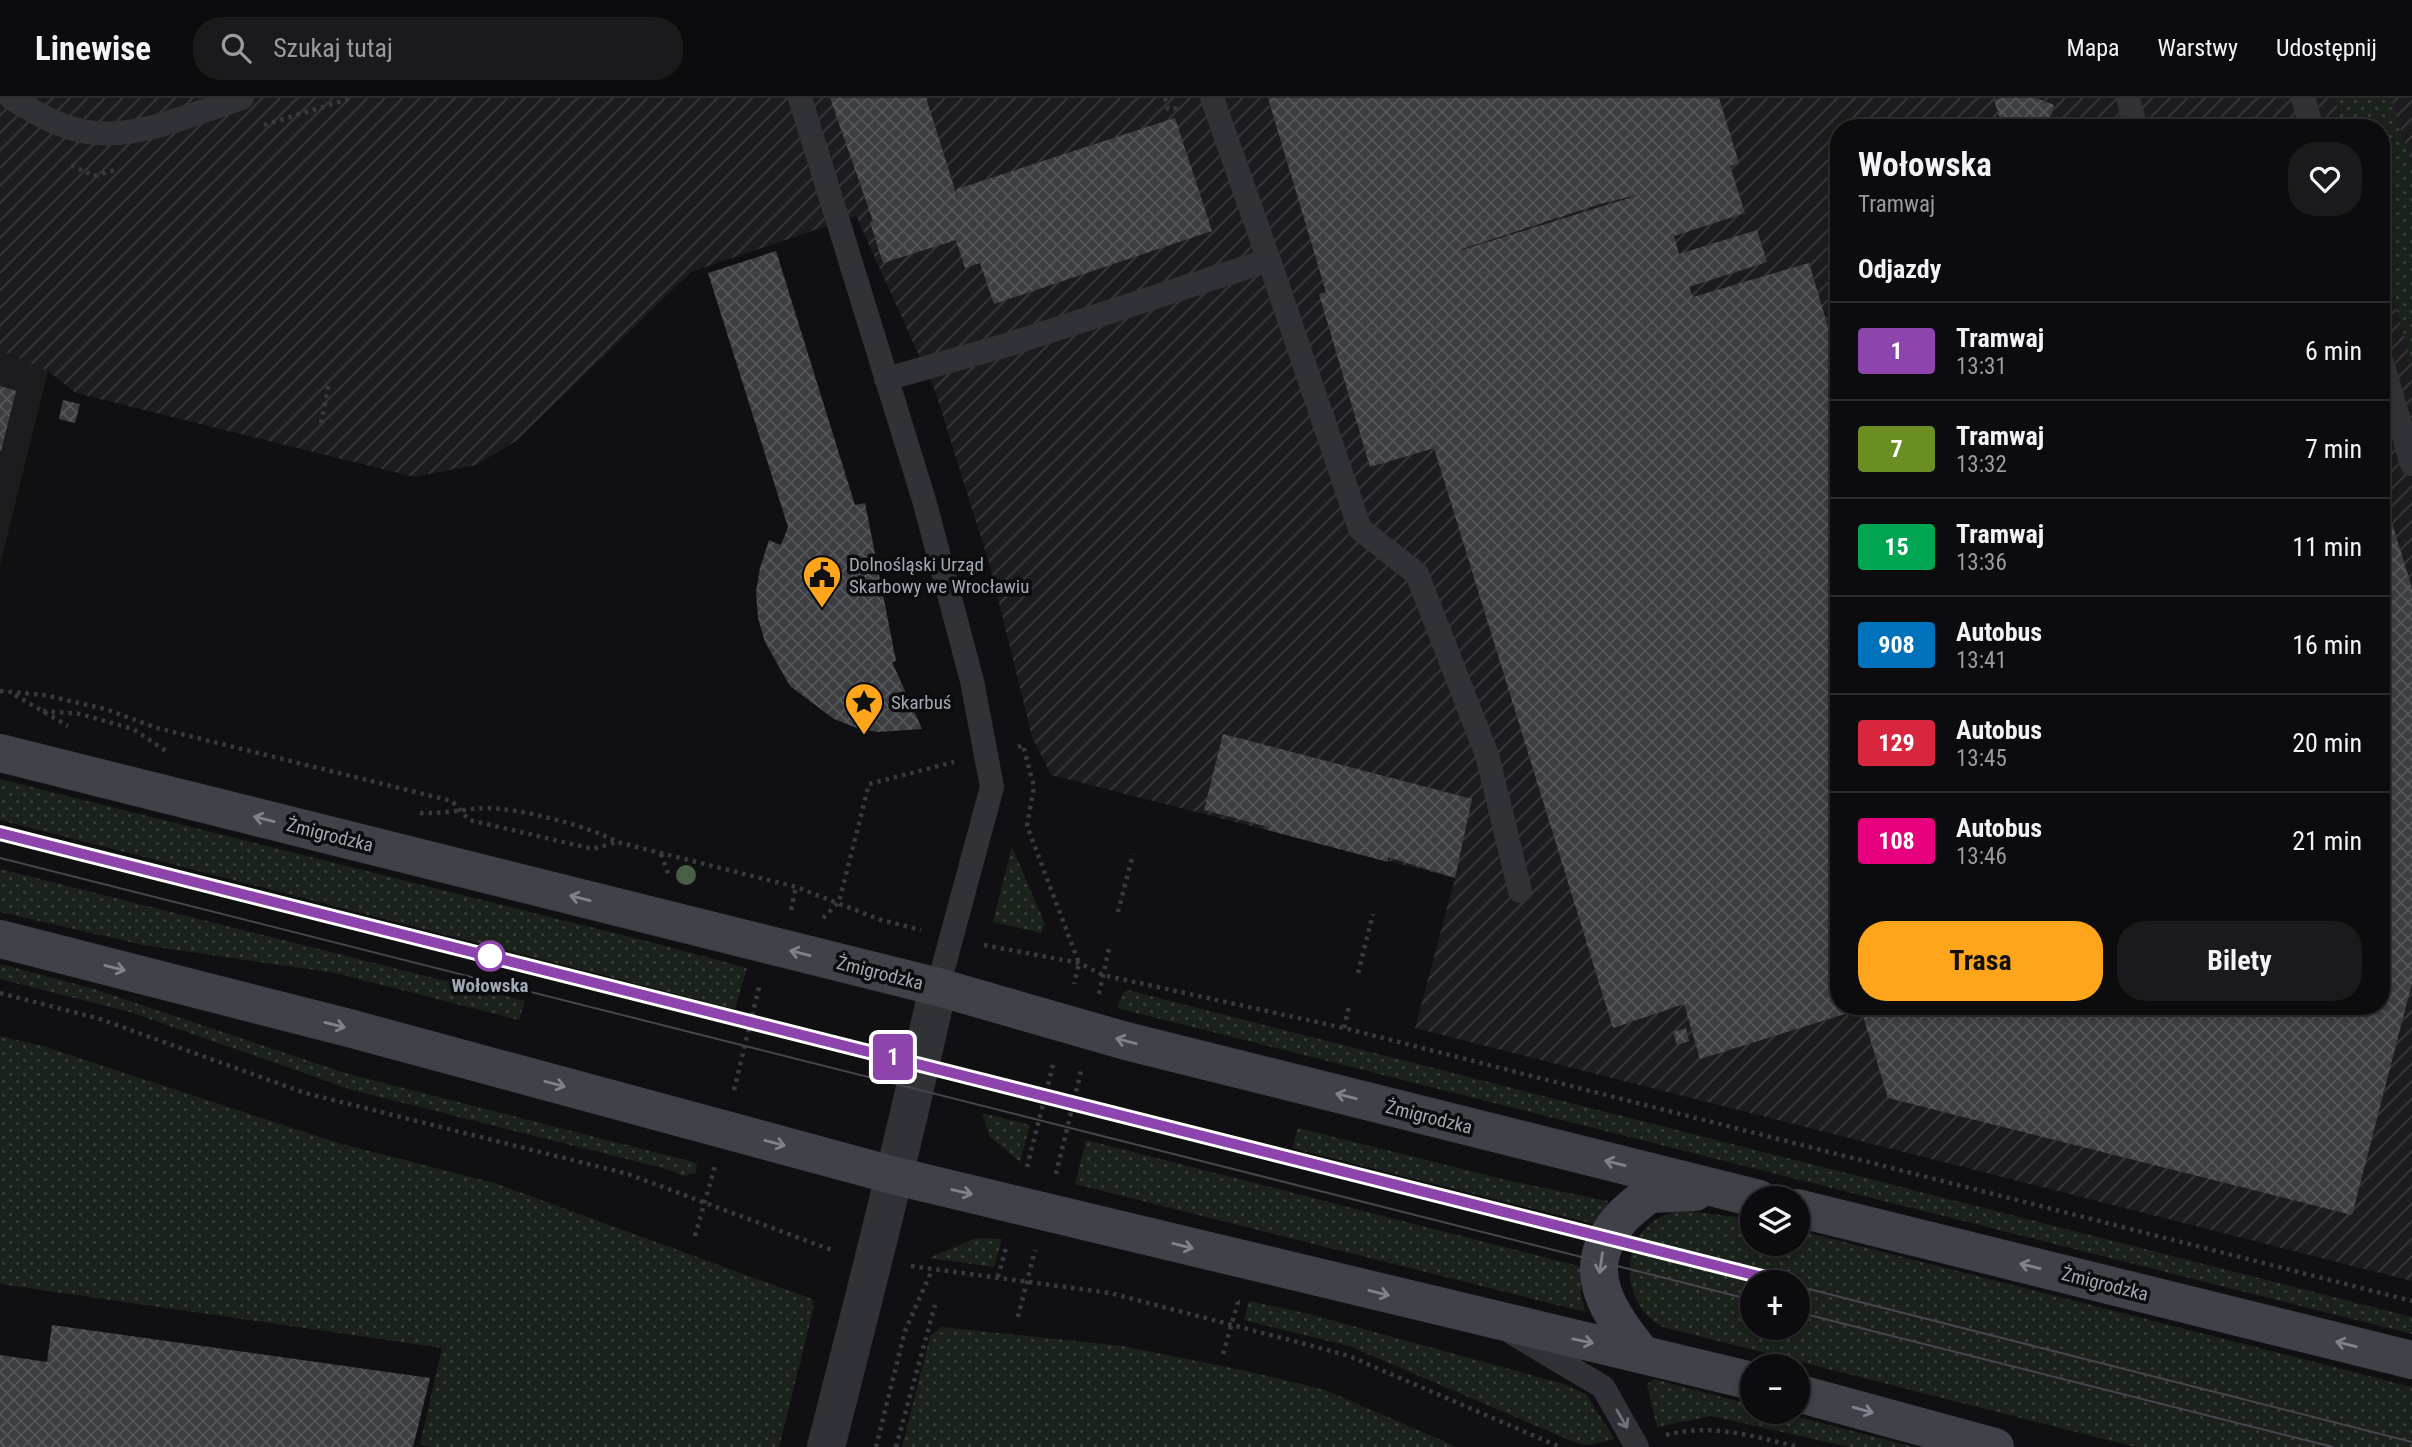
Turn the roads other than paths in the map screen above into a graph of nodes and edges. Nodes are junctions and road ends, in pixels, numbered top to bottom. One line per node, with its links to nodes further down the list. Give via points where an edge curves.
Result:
1 (11, 98): 2 (lane, via 50,121 102,134 128,133)
2 (242, 98)
3 (800, 98): 10 (lane)
4 (1212, 98): 9 (lane)
5 (2128, 98): 7 (lane)
6 (2303, 98): 8 (lane)
7 (2134, 119)
8 (2309, 119)
9 (1269, 260): 10 (lane); 14 (lane, via 1360,529 1417,574 1487,755)
10 (886, 379): 16 (lane, via 972,681 992,787)
11 (2390, 390): 12 (lane)
12 (2412, 464)
13 (0, 753): 16 (main road, Żmigrodzka, one-way to 13)
14 (1520, 891)
15 (0, 939): 17 (main road, one-way to 17)
16 (938, 987): 17 (street); 18 (main road, Żmigrodzka, one-way to 16, via 1078,1027)
17 (896, 1176): 21 (main road, one-way to 21); 27 (street)
18 (1740, 1194)
19 (1740, 1195): 22 (main road, one-way to 22, via 1648,1194 1617,1222 1600,1262 1600,1279 1609,1313)
20 (1810, 1211): 23 (main road, Żmigrodzka, one-way to 20)
21 (1492, 1321): 22 (main road, one-way to 22); 26 (lane, one-way to 26, via 1603,1387)
22 (1641, 1353): 24 (main road)
23 (2412, 1360)
24 (1740, 1378)
25 (1810, 1397): 28 (main road, one-way to 28)
26 (1636, 1445)
27 (826, 1447)
28 (1995, 1447)

